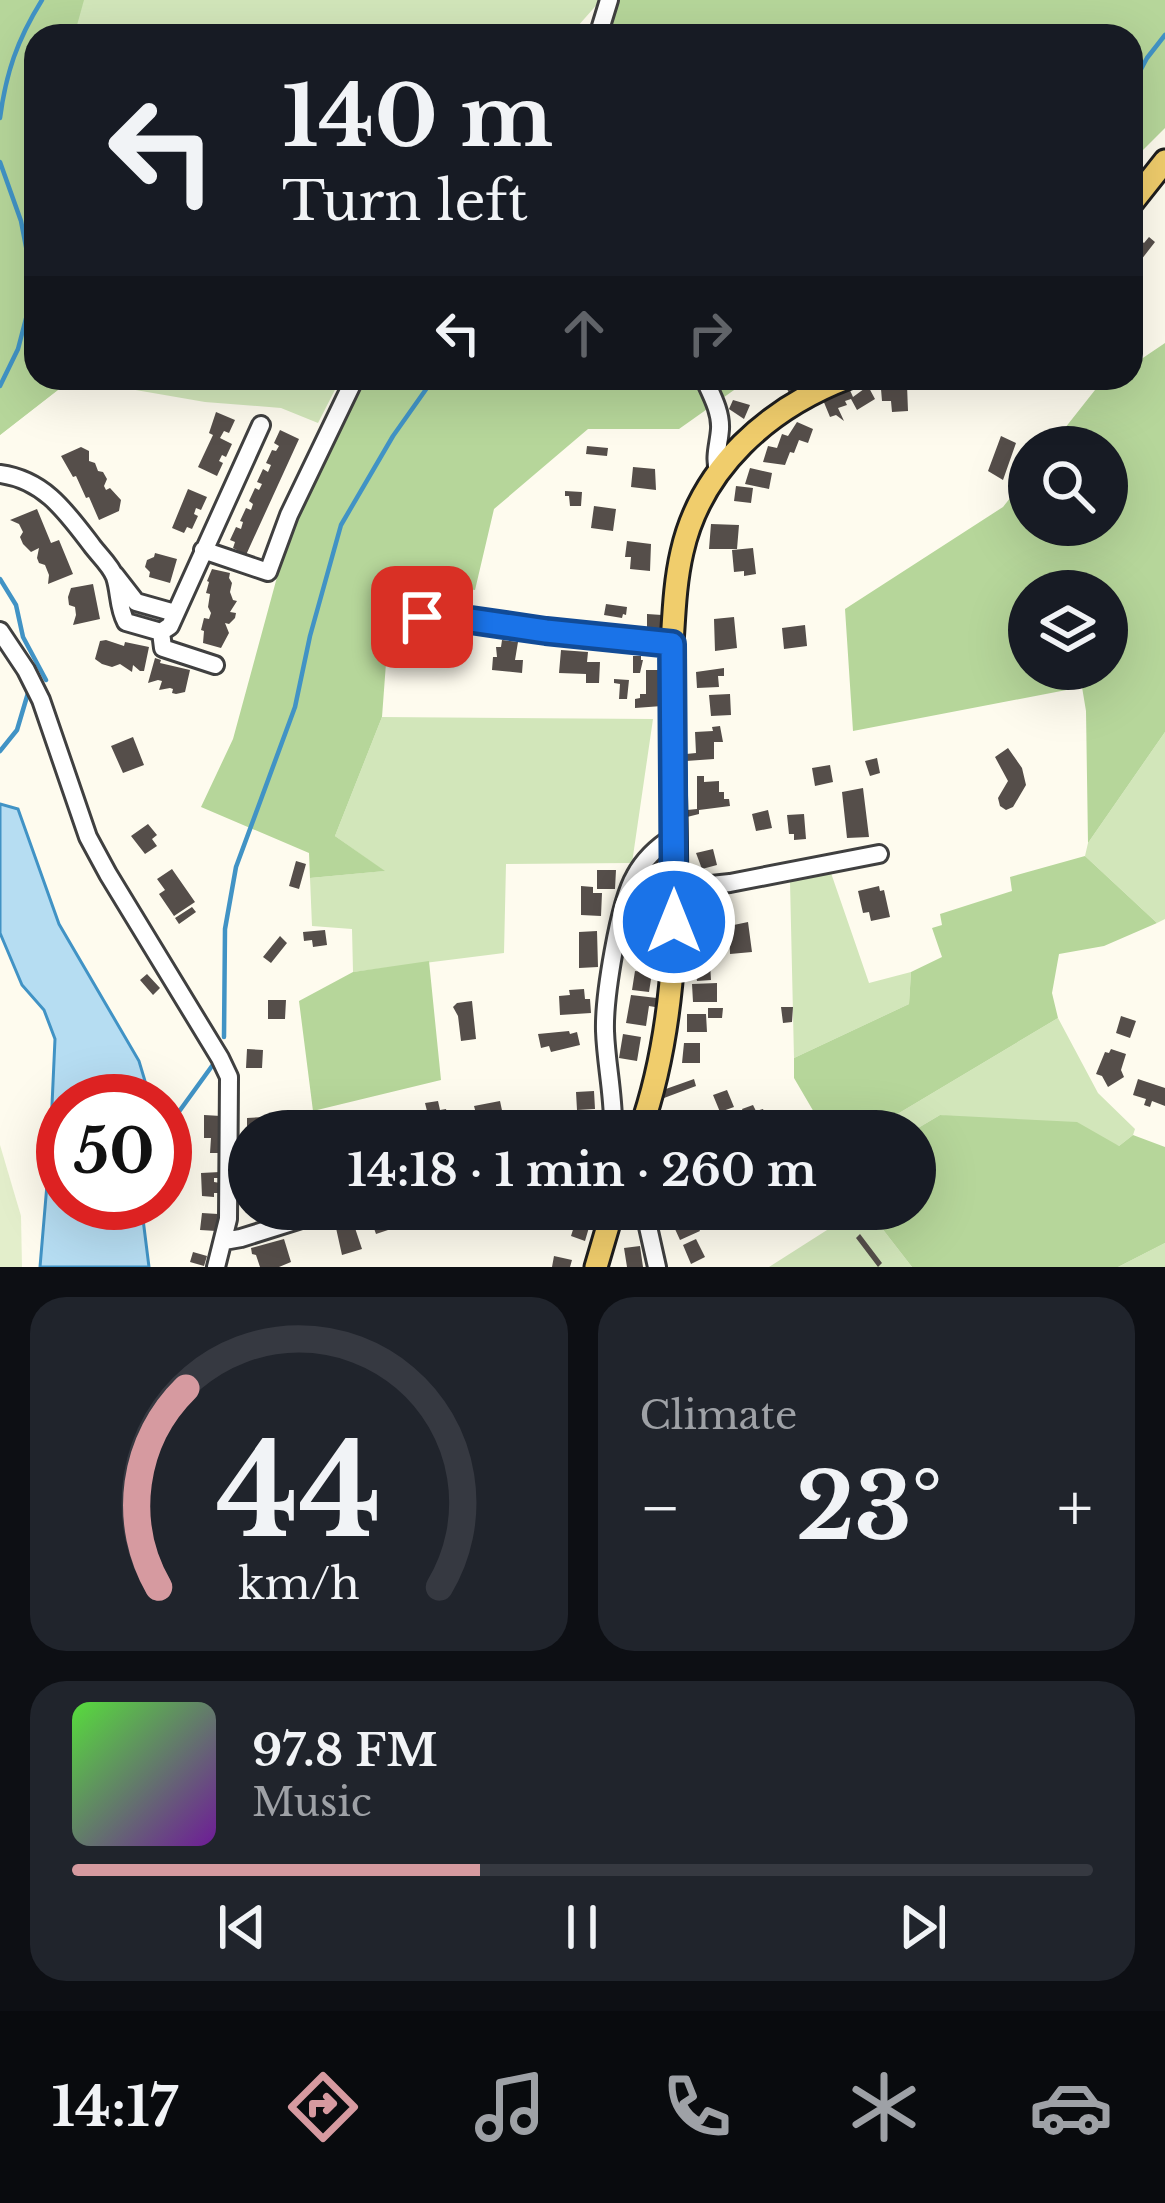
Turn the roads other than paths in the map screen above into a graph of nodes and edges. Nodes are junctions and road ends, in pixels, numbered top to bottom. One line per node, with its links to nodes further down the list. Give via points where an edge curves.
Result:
1 (1165, 161): 2 (main road)
2 (1143, 189)
3 (349, 390): 9 (street, via 268,572)
4 (709, 390): 7 (street, via 719,413)
5 (818, 390): 7 (main road, via 745,440)
6 (261, 425): 9 (street)
7 (718, 471): 15 (main road, via 682,548)
8 (0, 474): 10 (street, via 52,496)
9 (203, 550): 11 (street)
10 (114, 574): 11 (street, via 136,602); 14 (street, via 126,622)
11 (175, 613): 14 (street)
12 (422, 617): 15 (street)
13 (0, 631): 25 (street, via 41,700 88,837 229,1077)
14 (161, 632): 16 (street, via 163,648)
15 (672, 644): 17 (main road)
16 (215, 665)
17 (674, 837): 19 (main road); 20 (street, via 655,848 625,902 605,1025)
18 (880, 854): 19 (street)
19 (674, 890): 21 (main road, via 664,1030)
20 (616, 1110)
21 (647, 1110)
22 (267, 1230): 25 (street)
23 (606, 1230): 27 (main road)
24 (649, 1230): 28 (street)
25 (224, 1241): 26 (street)
26 (216, 1267)
27 (596, 1267)
28 (657, 1267)

